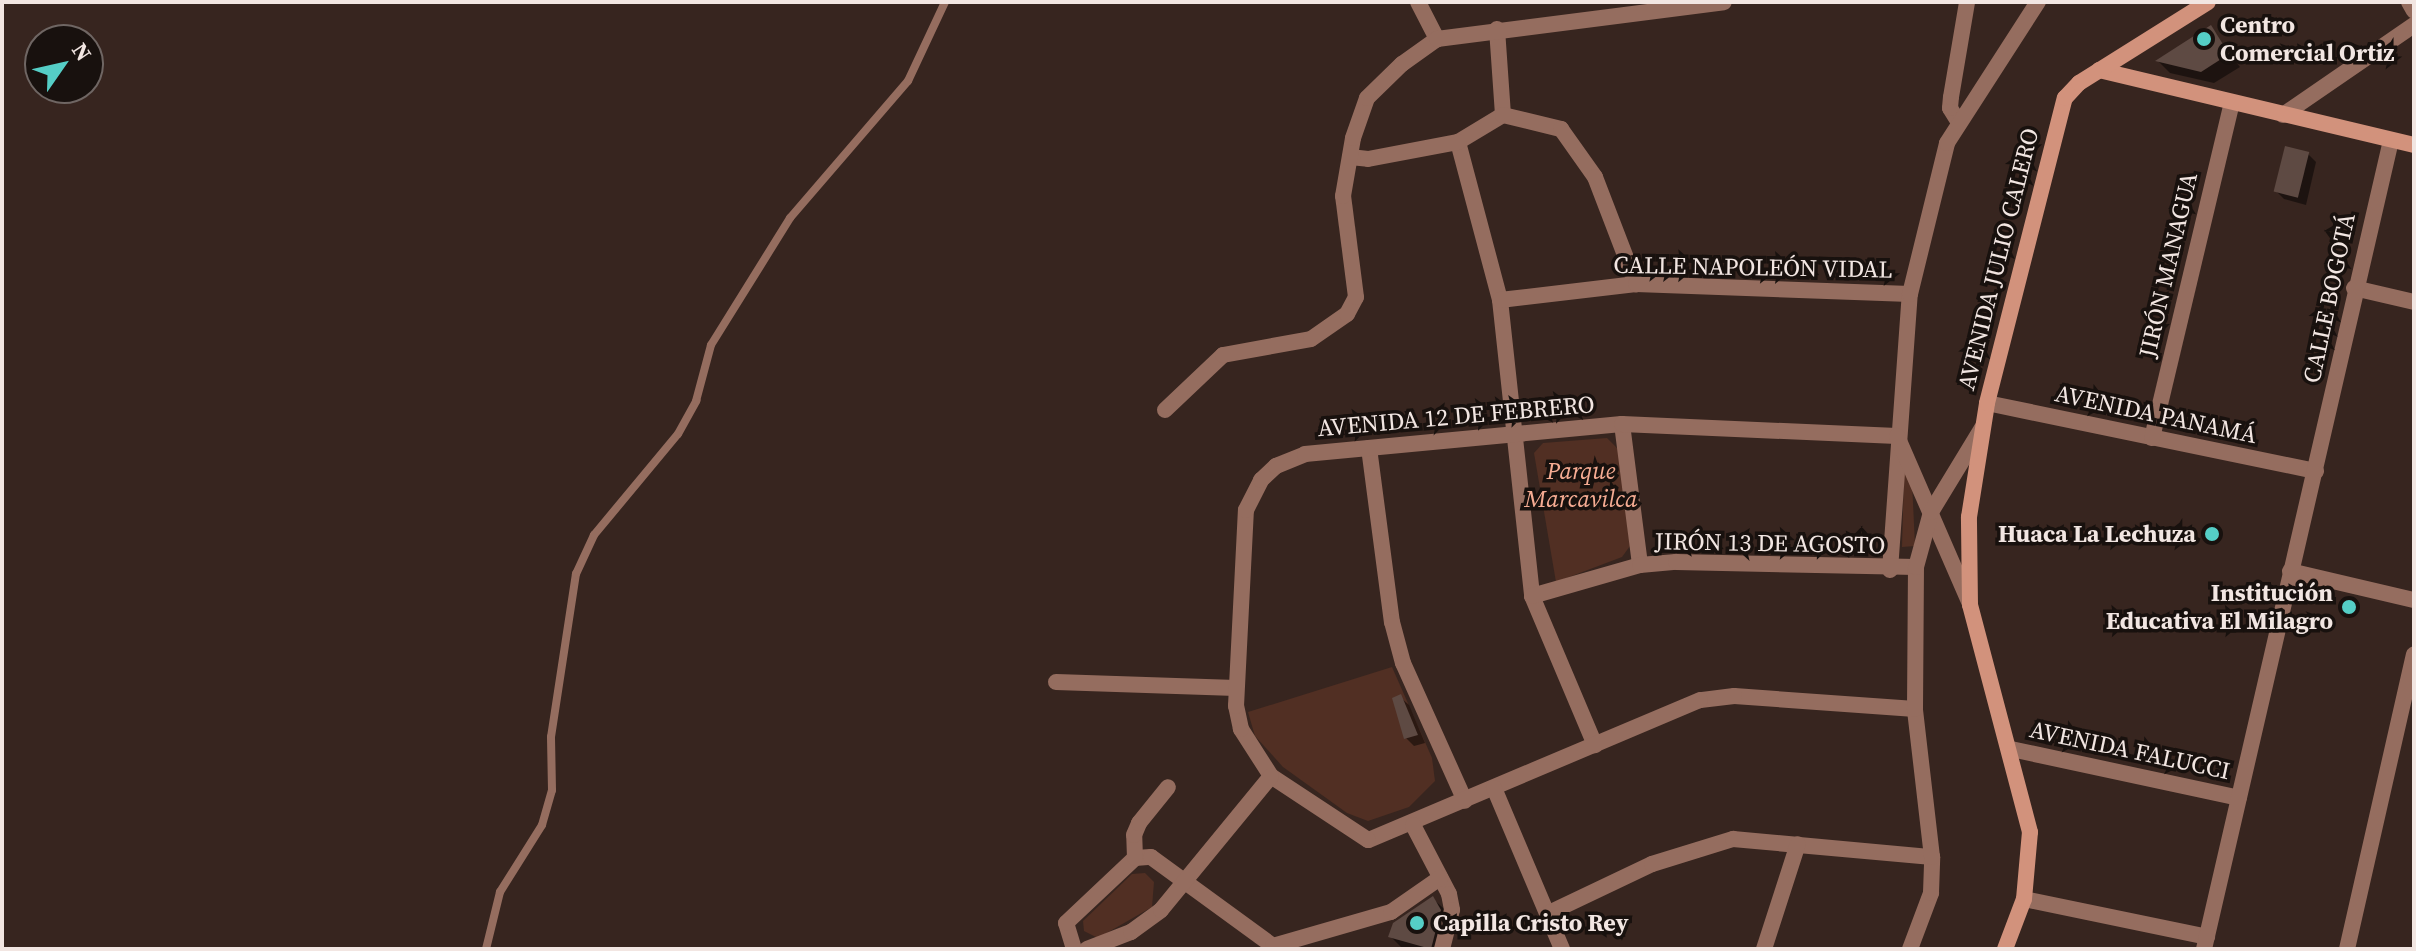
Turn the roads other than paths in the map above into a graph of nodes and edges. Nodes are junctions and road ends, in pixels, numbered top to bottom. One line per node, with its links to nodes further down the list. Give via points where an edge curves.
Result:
1 (945, 2): 64 (lane, via 908,81 790,218 711,345 696,401 678,434 594,535 576,574 551,737 552,790 542,825 500,892)
2 (1418, 2): 11 (street)
3 (1724, 2): 10 (street)
4 (1967, 2): 16 (street, via 1950,108)
5 (2038, 2): 16 (street)
6 (2208, 2): 12 (street, AVENIDA JULIO CALERO)
7 (2409, 2): 8 (street)
8 (2414, 11)
9 (2414, 25): 15 (street)
10 (1497, 29): 11 (street); 14 (street)
11 (1437, 39): 20 (street, via 1367,98)
12 (2099, 70): 13 (street); 26 (street, AVENIDA JULIO CALERO, via 2065,98)
13 (2232, 103): 15 (street); 32 (street, JIRÓN MANAGUA)
14 (1503, 115): 18 (street); 21 (street, via 1561,129 1583,155)
15 (2283, 115): 17 (street)
16 (1958, 121): 23 (street, via 1947,143)
17 (2391, 140): 19 (street); 22 (street, CALLE BOGOTÁ)
18 (1458, 142): 20 (street, via 1368,159); 24 (street)
19 (2414, 145)
20 (1350, 157): 27 (street, via 1343,196 1357,277 1356,297 1347,314 1311,339 1223,355)
21 (1636, 284): 23 (street, CALLE NAPOLEÓN VIDAL); 24 (street, CALLE NAPOLEÓN VIDAL)
22 (2354, 288): 25 (street); 34 (street, CALLE BOGOTÁ)
23 (1910, 294): 31 (street)
24 (1500, 300): 30 (street)
25 (2414, 302)
26 (1987, 403): 29 (street, AVENIDA JULIO CALERO); 32 (street, AVENIDA PANAMÁ)
27 (1165, 410)
28 (1622, 424): 30 (street, AVENIDA 12 DE FEBRERO); 31 (street, AVENIDA 12 DE FEBRERO); 36 (street)
29 (1982, 428): 35 (street); 42 (street, AVENIDA JULIO CALERO, via 1969,517)
30 (1514, 435): 33 (street, AVENIDA 12 DE FEBRERO); 40 (street)
31 (1897, 436): 35 (street, AVENIDA JULIO CALERO); 38 (street)
32 (2152, 438): 34 (street, AVENIDA PANAMÁ)
33 (1369, 448): 45 (street, AVENIDA 12 DE FEBRERO, via 1305,454 1276,466 1252,494 1246,510); 53 (street, via 1399,649)
34 (2317, 469): 39 (street, CALLE BOGOTÁ)
35 (1931, 512): 37 (street); 42 (street, AVENIDA JULIO CALERO)
36 (1640, 565): 38 (street, JIRÓN 13 DE AGOSTO); 40 (street, JIRÓN 13 DE AGOSTO)
37 (1916, 567): 38 (street, JIRÓN 13 DE AGOSTO); 46 (street)
38 (1890, 570)
39 (2290, 571): 41 (street); 52 (street, CALLE BOGOTÁ)
40 (1532, 596): 47 (street)
41 (2414, 600)
42 (1970, 605): 48 (street, AVENIDA JULIO CALERO)
43 (2414, 655): 72 (street)
44 (1056, 682): 45 (street)
45 (1236, 688): 49 (street, AVENIDA 12 DE FEBRERO, via 1241,729)
46 (1915, 709): 47 (street, AVENIDA 12 DE FEBRERO, via 1712,699); 56 (street)
47 (1595, 745): 51 (street, AVENIDA 12 DE FEBRERO)
48 (2011, 749): 52 (street, AVENIDA FALUCCI); 60 (street, AVENIDA JULIO CALERO, via 2030,832)
49 (1271, 776): 54 (street, AVENIDA 12 DE FEBRERO, via 1368,840); 59 (street)
50 (1168, 787): 57 (street, via 1134,835)
51 (1494, 788): 53 (street, AVENIDA 12 DE FEBRERO); 61 (street)
52 (2238, 800): 62 (street)
53 (1465, 801): 54 (street, AVENIDA 12 DE FEBRERO)
54 (1413, 825): 58 (street)
55 (1798, 844): 56 (street); 61 (street, via 1733,839 1703,847 1652,864); 69 (street)
56 (1932, 857): 70 (street, via 1931,893)
57 (1135, 858): 59 (street, via 1151,857); 65 (street, via 1066,923)
58 (1440, 878): 63 (street, via 1391,912); 67 (street, via 1452,910)
59 (1186, 884): 63 (street); 66 (street, via 1145,923)
60 (2024, 899): 62 (street); 71 (street, AVENIDA JULIO CALERO)
61 (1549, 913): 68 (street)
62 (2206, 943)
63 (1275, 948)
64 (486, 949)
65 (1074, 949)
66 (1087, 949)
67 (1442, 949)
68 (1562, 949)
69 (1764, 949)
70 (1910, 949)
71 (2005, 949)
72 (2347, 949)

